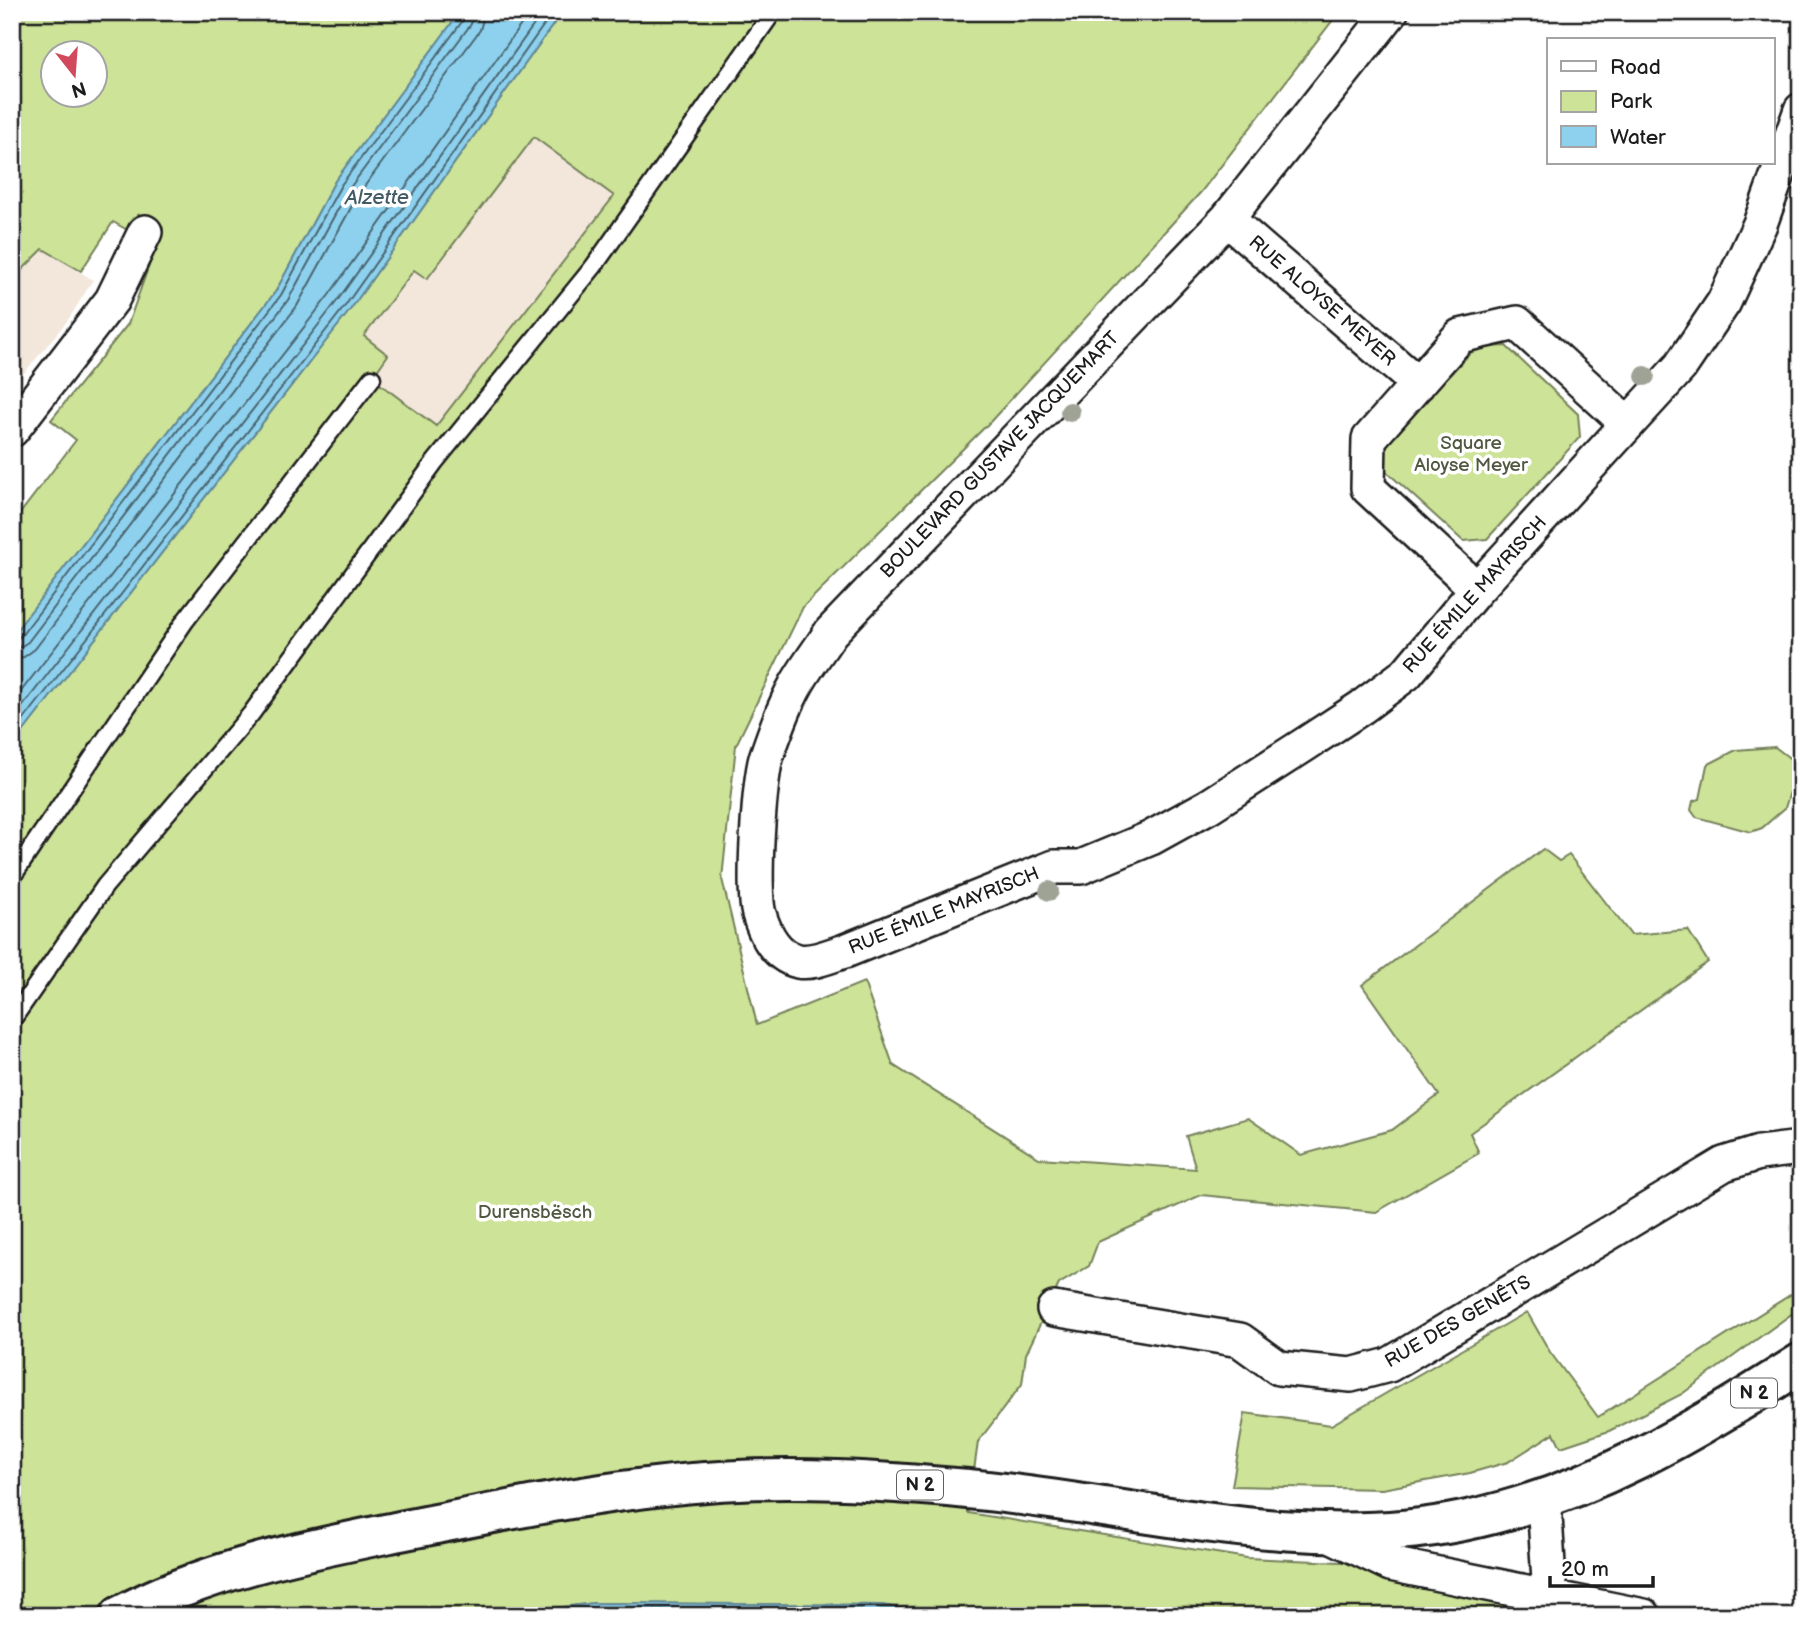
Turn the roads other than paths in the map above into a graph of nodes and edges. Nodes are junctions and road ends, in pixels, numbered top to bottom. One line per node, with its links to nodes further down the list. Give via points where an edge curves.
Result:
1 (773, 12): 13 (lane, via 594,266 433,463 251,714 105,886)
2 (1391, 12): 4 (street, BOULEVARD GUSTAVE JACQUEMART)
3 (1801, 110): 8 (street, RUE ÉMILE MAYRISCH, via 1760,224 1724,302 1680,368)
4 (1227, 219): 7 (street, RUE ALOYSE MEYER); 12 (street, BOULEVARD GUSTAVE JACQUEMART, via 831,632 794,687 766,758 759,823 758,912 769,940)
5 (145, 232): 9 (street, via 112,300)
6 (372, 377): 11 (lane, via 185,621)
7 (1418, 384): 8 (street, via 1460,337 1517,323); 10 (street, via 1369,439 1368,488)
8 (1628, 424): 10 (street, RUE ÉMILE MAYRISCH)
9 (12, 430)
10 (1477, 589): 12 (street, RUE ÉMILE MAYRISCH, via 1406,674 1294,752 1151,838 1081,867 1054,867 845,951 812,961)
11 (12, 877)
12 (782, 954)
13 (12, 1020)
14 (1801, 1148): 15 (street, RUE DES GENÊTS, via 1759,1153 1724,1164 1389,1365 1352,1375 1279,1368 1240,1340)
15 (1054, 1309)
16 (1801, 1363): 17 (main road, N 2, via 1707,1423 1623,1467)
17 (1544, 1500): 18 (main road, N 2, via 1461,1521 1388,1531); 19 (street)
18 (1324, 1532): 19 (street, via 1390,1564); 20 (main road, N 2, via 971,1489 840,1479 709,1482 596,1494 299,1552 219,1575)
19 (1550, 1597): 21 (street)
20 (125, 1615)
21 (1644, 1616)

